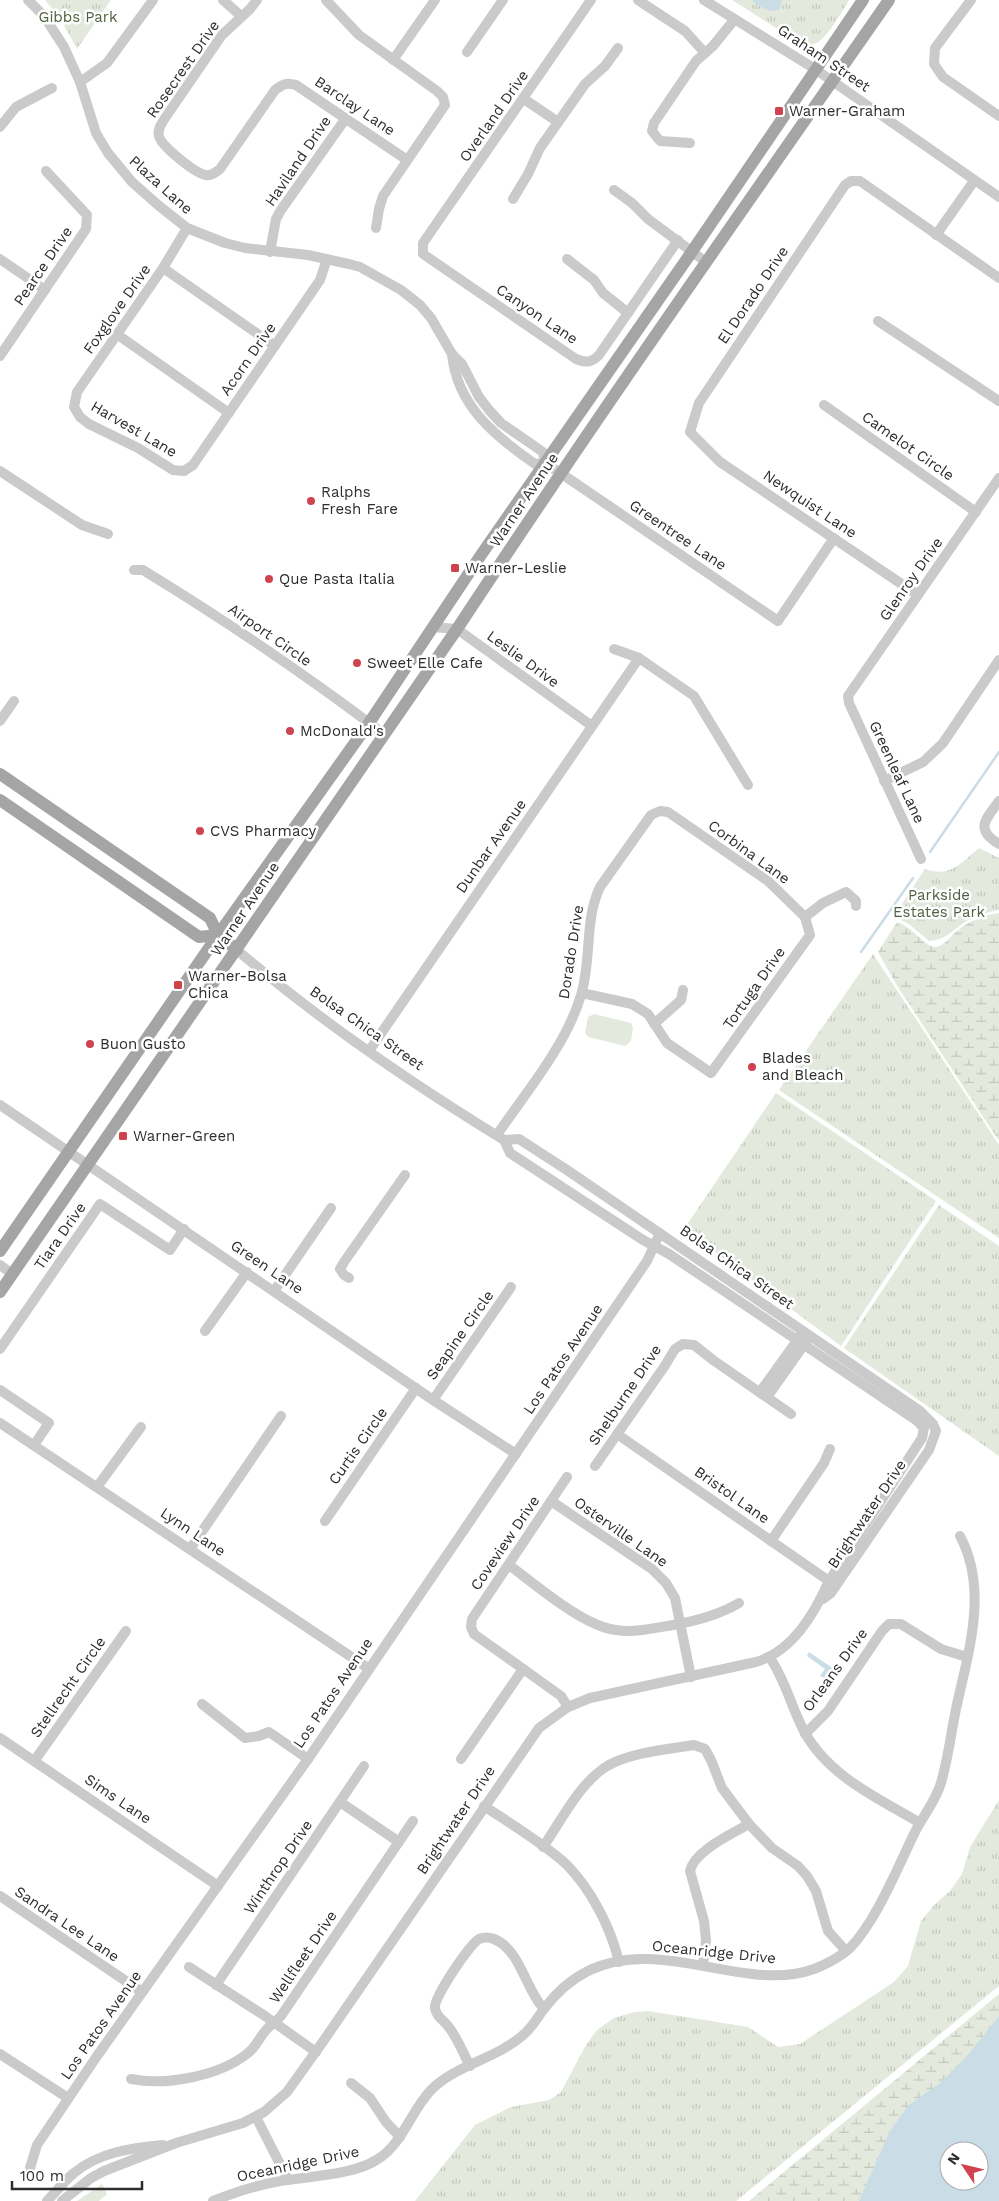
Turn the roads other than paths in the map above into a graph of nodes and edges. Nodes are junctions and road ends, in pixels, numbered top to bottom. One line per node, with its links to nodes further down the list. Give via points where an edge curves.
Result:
1 (28, 0): 22 (street, Plaza Lane, via 44,16 64,47)
2 (152, 0): 22 (street, via 107,63)
3 (223, 0): 14 (street)
4 (257, 0): 14 (street, Rosecrest Drive)
5 (326, 0): 19 (street, via 359,35)
6 (435, 0): 19 (street)
7 (503, 0): 17 (street)
8 (591, 0): 24 (street, Overland Drive)
9 (638, 0): 18 (street, via 685,32)
10 (704, 0): 15 (street, Graham Street)
11 (863, 0): 20 (main road, Warner Avenue)
12 (889, 0): 21 (main road, Warner Avenue)
13 (971, 0): 25 (street, via 935,48 934,64 943,78)
14 (241, 16): 32 (street, Rosecrest Drive, via 222,35 159,128 164,145 196,172)
15 (734, 20): 18 (street); 20 (street, Graham Street)
16 (618, 48): 27 (street, via 605,66 585,84)
17 (467, 52)
18 (705, 53): 29 (street, via 696,61 654,123 652,131 660,141)
19 (393, 60): 30 (street, via 443,97 445,105)
20 (815, 70): 21 (street, Graham Street); 43 (main road, Warner Avenue)
21 (832, 81): 33 (street, Graham Street); 47 (main road, Warner Avenue)
22 (80, 82): 37 (street, Plaza Lane, via 96,133 118,167)
23 (52, 88): 28 (street, via 16,107)
24 (524, 99): 27 (street); 41 (street, Overland Drive)
25 (999, 116)
26 (346, 118): 30 (street, Barclay Lane); 32 (street, Barclay Lane, via 296,85 283,84 275,90 220,169); 42 (street, Haviland Drive, via 281,210)
27 (558, 122): 36 (street)
28 (0, 127)
29 (690, 143)
30 (407, 160): 38 (street, via 383,196)
31 (46, 171): 50 (street, Pearce Drive, via 87,215 86,229)
32 (213, 174)
33 (974, 181): 35 (street, Graham Street); 39 (street)
34 (614, 190): 40 (street)
35 (999, 197)
36 (513, 199)
37 (187, 228): 42 (street, Plaza Lane, via 225,243); 48 (street, Foxglove Drive)
38 (376, 228)
39 (936, 234): 49 (street); 60 (street, El Dorado Drive, via 860,181 845,185 699,402)
40 (678, 240): 43 (street); 51 (street, Canyon Lane)
41 (422, 248): 51 (street, Canyon Lane, via 423,254 585,362 599,355)
42 (270, 252): 45 (street, Plaza Lane)
43 (691, 253): 47 (street); 61 (main road, Warner Avenue)
44 (0, 259): 50 (street)
45 (327, 259): 54 (street, Acorn Drive, via 320,280); 61 (street, Plaza Lane, via 360,267 401,290 420,305 432,318 489,410 543,452)
46 (567, 259): 51 (street)
47 (706, 262): 64 (main road, Warner Avenue)
48 (163, 268): 53 (street, Foxglove Drive); 54 (street)
49 (999, 278)
50 (45, 290): 55 (street, Pearce Drive)
51 (628, 313)
52 (878, 321): 56 (street)
53 (118, 335): 58 (street, Foxglove Drive, via 77,392); 59 (street)
54 (275, 346): 59 (street, Acorn Drive)
55 (0, 356)
56 (999, 401)
57 (824, 405): 66 (street, Camelot Circle)
58 (74, 407): 63 (street, Harvest Lane, via 89,424 173,470)
59 (228, 413): 63 (street, Acorn Drive, via 194,465)
60 (690, 432): 68 (street, Newquist Lane, via 720,462)
61 (545, 464): 64 (street, Plaza Lane); 71 (main road, Warner Avenue)
62 (0, 471): 67 (street, via 82,525)
63 (184, 471)
64 (562, 474): 68 (street, Greentree Lane, via 778,621); 72 (main road, Warner Avenue)
65 (999, 478): 66 (street, Glenroy Drive)
66 (976, 512): 70 (street, Glenroy Drive)
67 (108, 534)
68 (834, 538): 70 (street, Newquist Lane)
69 (134, 570): 79 (street, Airport Circle, via 143,570 196,603)
70 (918, 595): 76 (street, Glenroy Drive)
71 (433, 627): 72 (street); 79 (main road, Warner Avenue)
72 (458, 629): 80 (street, Leslie Drive); 81 (main road, Warner Avenue)
73 (614, 649): 74 (street)
74 (639, 658): 80 (street, Dunbar Avenue); 84 (street, via 694,696)
75 (999, 660): 83 (street, via 942,743 923,762)
76 (848, 696): 83 (street, Greenleaf Lane)
77 (14, 701): 78 (street)
78 (0, 721)
79 (369, 723): 81 (street, Airport Circle); 94 (main road, Warner Avenue)
80 (592, 726): 99 (street, Dunbar Avenue)
81 (385, 735): 95 (main road, Warner Avenue)
82 (0, 774): 88 (main road, Bolsa Chica Street)
83 (884, 781): 91 (street, Greenleaf Lane)
84 (748, 786)
85 (0, 800): 89 (main road)
86 (999, 801): 90 (street, via 984,822 987,834)
87 (668, 812): 93 (street, Corbina Lane, via 768,881); 97 (street, Dorado Drive, via 655,813 647,819 600,887 590,915)
88 (70, 822): 89 (main road); 94 (main road, Bolsa Chica Street, via 210,918)
89 (58, 839): 94 (main road, via 199,937)
90 (999, 844)
91 (921, 859)
92 (856, 906): 93 (street, via 856,901 846,892 823,903)
93 (805, 917): 98 (street, Tortuga Drive, via 810,935 711,1073 667,1043)
94 (218, 935): 95 (main road, Bolsa Chica Street); 102 (main road, Warner Avenue)
95 (237, 950): 99 (street, Bolsa Chica Street, via 277,984); 103 (main road, Warner Avenue)
96 (683, 990): 98 (street, via 681,1000)
97 (582, 993): 98 (street, via 632,1004 648,1014); 101 (street, Dorado Drive, via 573,1019)
98 (654, 1024)
99 (369, 1051): 101 (street, Bolsa Chica Street)
100 (0, 1105): 102 (street, Green Lane)
101 (500, 1137): 107 (street, Bolsa Chica Street, via 519,1139); 108 (street, Bolsa Chica Street, via 510,1153)
102 (69, 1151): 103 (street, Green Lane); 109 (main road, Warner Avenue)
103 (87, 1164): 106 (street, Green Lane); 112 (main road, Warner Avenue)
104 (406, 1175): 113 (street, via 340,1269)
105 (331, 1208): 115 (street)
106 (184, 1229): 111 (street, Green Lane); 119 (street, Tiara Drive, via 170,1250 100,1204)
107 (660, 1233): 108 (street, Los Patos Avenue); 118 (street, Bolsa Chica Street)
108 (655, 1246): 118 (street, Bolsa Chica Street); 133 (street, Los Patos Avenue)
109 (0, 1251)
110 (0, 1265): 112 (street)
111 (247, 1272): 115 (street, Green Lane); 117 (street)
112 (12, 1274): 116 (main road, Warner Avenue)
113 (349, 1278)
114 (511, 1287): 123 (street, Seapine Circle)
115 (274, 1290): 120 (street, Green Lane)
116 (0, 1292)
117 (205, 1331)
118 (803, 1338): 122 (street); 129 (street, Bolsa Chica Street, via 920,1411 933,1424 936,1431); 130 (street, Bolsa Chica Street, via 919,1422 924,1428)
119 (0, 1349)
120 (416, 1388): 123 (street, Green Lane); 138 (street, Curtis Circle)
121 (0, 1390): 131 (street, via 49,1423)
122 (763, 1394): 124 (street); 128 (street, Shelburne Drive, via 694,1345 683,1344 675,1348)
123 (433, 1400): 133 (street, Green Lane)
124 (791, 1414)
125 (281, 1416): 141 (street)
126 (0, 1423): 131 (street, Lynn Lane)
127 (141, 1427): 136 (street)
128 (618, 1434): 134 (street, Shelburne Drive); 140 (street, Bristol Lane)
129 (934, 1440): 144 (street, Brightwater Drive, via 831,1593)
130 (919, 1444): 143 (street, Brightwater Drive)
131 (34, 1445): 136 (street, Lynn Lane)
132 (830, 1449): 140 (street, via 824,1463)
133 (516, 1454): 150 (street, Los Patos Avenue)
134 (595, 1466)
135 (567, 1477): 137 (street, Coveview Drive)
136 (97, 1487): 141 (street, Lynn Lane)
137 (551, 1501): 142 (street, Coveview Drive); 146 (street, Osterville Lane, via 656,1573 675,1598)
138 (324, 1521)
139 (960, 1536): 148 (street, Oceanridge Drive, via 972,1562 974,1587 975,1608)
140 (771, 1541): 143 (street, Bristol Lane)
141 (190, 1549): 150 (street, Lynn Lane)
142 (509, 1565): 146 (street, via 584,1619 601,1627 637,1631); 151 (street, Coveview Drive, via 472,1619 471,1626 474,1634)
143 (829, 1581): 144 (street, Brightwater Drive)
144 (820, 1601): 149 (street, Brightwater Drive, via 781,1652)
145 (738, 1604): 146 (street, via 724,1612)
146 (681, 1624): 152 (street, Osterville Lane)
147 (126, 1631): 159 (street, Stellrecht Circle)
148 (967, 1657): 155 (street, Orleans Drive, via 941,1649 901,1624 889,1624 828,1711); 164 (street, Oceanridge Drive, via 940,1785)
149 (770, 1658): 152 (street, Brightwater Drive); 155 (street, via 782,1676)
150 (368, 1668): 157 (street, Los Patos Avenue)
151 (523, 1669): 154 (street, via 561,1696); 158 (street)
152 (691, 1677): 154 (street, Brightwater Drive, via 590,1698)
153 (202, 1704): 157 (street, via 245,1738 270,1732)
154 (568, 1707): 162 (street, Brightwater Drive, via 539,1728)
155 (805, 1734): 164 (street, via 820,1754 851,1782)
156 (1, 1740): 159 (street, Sims Lane)
157 (308, 1759): 168 (street, Los Patos Avenue)
158 (461, 1759)
159 (34, 1760): 168 (street, Sims Lane)
160 (364, 1766): 161 (street, Winthrop Drive)
161 (340, 1802): 166 (street); 174 (street, Winthrop Drive)
162 (484, 1806): 167 (street); 178 (street, Brightwater Drive)
163 (413, 1821): 166 (street, Wellfleet Drive)
164 (920, 1823): 170 (street, Oceanridge Drive, via 873,1914)
165 (749, 1824): 167 (street, via 722,1788 705,1749 694,1745 630,1757 604,1768 582,1790); 170 (street, via 772,1848 807,1876 816,1891 828,1931); 172 (street, via 703,1852 692,1864 690,1871 701,1907 706,1940)
166 (399, 1842): 177 (street, Wellfleet Drive)
167 (543, 1847): 171 (street, via 565,1863 588,1892)
168 (218, 1886): 175 (street, Los Patos Avenue)
169 (0, 1896): 175 (street, Sandra Lee Lane)
170 (846, 1951): 172 (street, Oceanridge Drive, via 815,1969 788,1975)
171 (619, 1962): 172 (street, Oceanridge Drive, via 649,1959); 176 (street, Oceanridge Drive, via 590,1970 572,1980)
172 (703, 1965)
173 (190, 1967): 174 (street)
174 (216, 1985): 177 (street)
175 (142, 1992): 183 (street, Los Patos Avenue)
176 (544, 2009): 180 (street, Oceanridge Drive, via 515,2042); 180 (street, via 534,1998 510,1951 494,1939 485,1937 475,1942 439,1994 434,2007)
177 (274, 2023): 178 (street); 181 (street, Wellfleet Drive, via 250,2052 218,2070 160,2082)
178 (316, 2052): 184 (street, Brightwater Drive, via 287,2092)
179 (0, 2054): 183 (street)
180 (470, 2066): 185 (street, Oceanridge Drive, via 431,2090)
181 (131, 2078)
182 (351, 2083): 185 (street, via 370,2098)
183 (68, 2098): 187 (street, Los Patos Avenue, via 37,2145)
184 (256, 2116): 186 (street, Brightwater Drive); 188 (street)
185 (400, 2137): 188 (street, Oceanridge Drive, via 380,2158 359,2168)
186 (176, 2143): 189 (street, Brightwater Drive, via 140,2147 102,2157 74,2173); 190 (street, Brightwater Drive, via 104,2171)
187 (30, 2168)
188 (288, 2180): 191 (street, Oceanridge Drive, via 258,2185)
189 (47, 2201)
190 (62, 2201)
191 (213, 2201)

